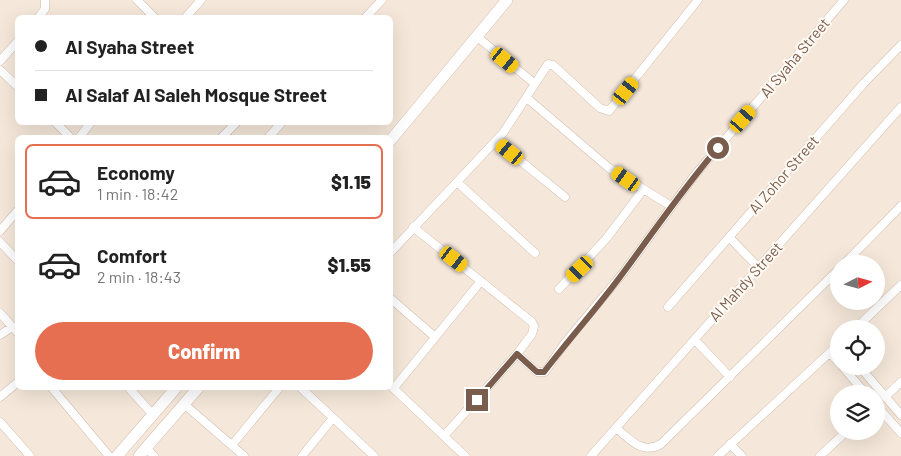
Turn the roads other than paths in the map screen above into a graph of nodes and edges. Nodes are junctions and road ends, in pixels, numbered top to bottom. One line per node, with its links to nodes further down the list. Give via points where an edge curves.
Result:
1 (45, 0): 8 (street, via 45,9)
2 (138, 0): 9 (street)
3 (201, 0): 10 (street)
4 (382, 0): 11 (street)
5 (507, 0): 12 (street)
6 (698, 0): 17 (street, via 609,111 604,111 553,65 548,64)
7 (844, 0): 32 (street, Al Syaha Street)
8 (40, 15)
9 (152, 15)
10 (188, 15)
11 (367, 15)
12 (476, 36): 17 (street); 27 (street)
13 (15, 44): 15 (street)
14 (901, 45): 37 (street, Al Zohor Street)
15 (0, 61)
16 (0, 70): 18 (street)
17 (534, 83): 19 (street)
18 (15, 84)
19 (528, 98): 28 (street); 30 (street, via 593,155)
20 (901, 108): 43 (street, Al Mahdy Street)
21 (58, 125): 24 (street)
22 (234, 125): 25 (street)
23 (279, 125): 26 (street)
24 (68, 135)
25 (224, 135)
26 (271, 135)
27 (393, 137)
28 (496, 141): 29 (street); 31 (street)
29 (457, 182): 35 (street); 40 (street)
30 (643, 190): 32 (street); 47 (street, via 590,259)
31 (564, 197)
32 (671, 206): 58 (street, Al Syaha Street, via 623,273 544,372 537,372)
33 (901, 206): 41 (street)
34 (15, 214): 36 (street)
35 (413, 227): 39 (street); 45 (street)
36 (0, 231)
37 (730, 238): 43 (street); 49 (street, Al Zohor Street)
38 (0, 242): 42 (street)
39 (393, 250)
40 (535, 253)
41 (853, 255)
42 (15, 258)
43 (759, 268): 56 (street, Al Mahdy Street)
44 (830, 278): 61 (street)
45 (481, 281): 55 (street); 58 (street, via 532,322 534,330)
46 (901, 285): 51 (street)
47 (559, 289)
48 (393, 301): 55 (street)
49 (668, 307)
50 (0, 314): 52 (street)
51 (864, 320)
52 (12, 327): 53 (street); 54 (street)
53 (15, 330)
54 (0, 335)
55 (435, 337): 64 (street)
56 (695, 340): 61 (street); 82 (street, Al Mahdy Street)
57 (830, 353): 86 (street)
58 (517, 354): 84 (street)
59 (850, 375): 65 (street)
60 (867, 375): 66 (street)
61 (730, 377): 82 (street, via 661,444 647,449 640,447)
62 (901, 382): 75 (street)
63 (15, 384): 74 (street)
64 (393, 385)
65 (858, 385)
66 (875, 385)
67 (393, 387): 84 (street)
68 (54, 390): 90 (street)
69 (131, 390): 77 (street)
70 (174, 390): 77 (street)
71 (196, 390): 76 (street)
72 (277, 390): 87 (street)
73 (303, 390): 80 (street)
74 (0, 397)
75 (885, 397): 79 (street)
76 (184, 404): 87 (street); 88 (street)
77 (153, 415): 91 (street)
78 (885, 415): 83 (street)
79 (901, 415)
80 (333, 418): 93 (street); 94 (street)
81 (0, 422): 89 (street)
82 (616, 428): 96 (street, Al Mahdy Street)
83 (901, 433)
84 (444, 436): 95 (street)
85 (837, 440): 99 (street)
86 (730, 444): 97 (street); 98 (street)
87 (232, 445): 92 (street)
88 (146, 454)
89 (28, 455)
90 (109, 456)
91 (118, 456)
92 (244, 456)
93 (302, 456)
94 (374, 456)
95 (465, 456)
96 (591, 456)
97 (718, 456)
98 (742, 456)
99 (820, 456)

